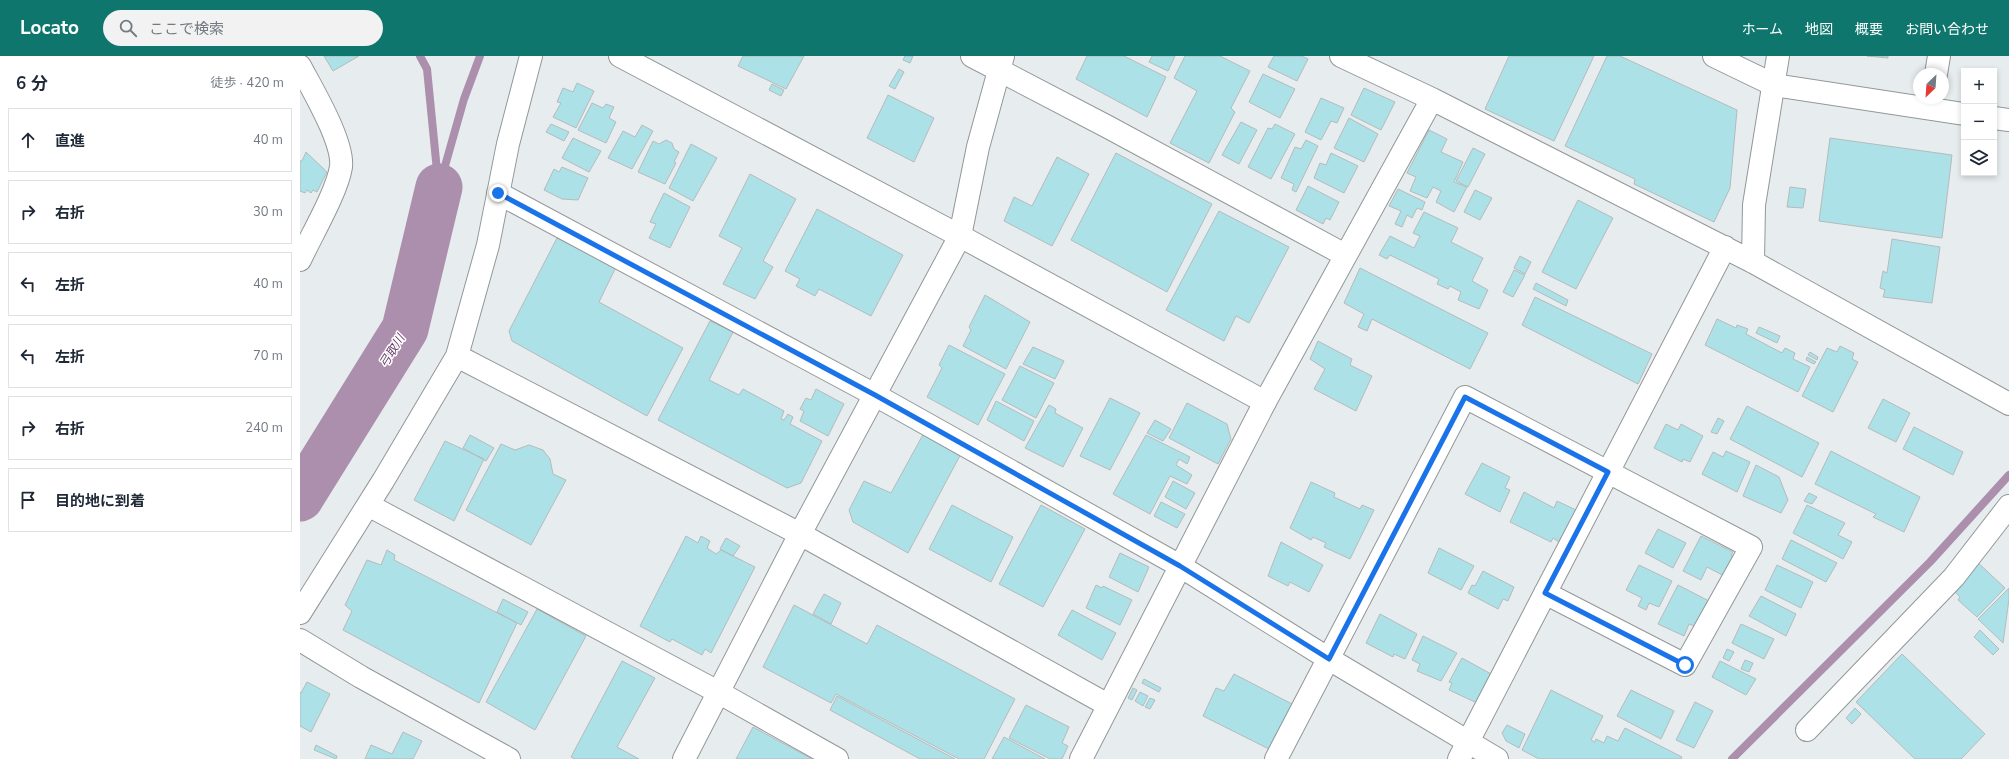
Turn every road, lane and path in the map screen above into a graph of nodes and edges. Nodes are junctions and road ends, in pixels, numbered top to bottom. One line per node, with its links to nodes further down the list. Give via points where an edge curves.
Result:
1 (531, 56): 18 (street)
2 (620, 56): 20 (street)
3 (972, 56): 8 (street)
4 (1341, 56): 12 (street)
5 (1714, 56): 11 (street)
6 (1778, 56): 11 (street)
7 (1939, 56): 10 (street)
8 (1001, 63): 20 (street, via 978,147); 22 (street, via 1108,127)
9 (300, 66): 19 (street, via 329,123 341,166 336,185)
10 (1937, 68)
11 (1774, 85): 13 (street); 24 (street, via 1754,205)
12 (1432, 99): 21 (street); 22 (street)
13 (1913, 101)
14 (1936, 104): 15 (street)
15 (1961, 113)
16 (1997, 118): 17 (street)
17 (2009, 120)
18 (498, 193): 25 (street, via 488,245); 26 (street)
19 (307, 226): 23 (street)
20 (960, 236): 26 (street); 27 (street)
21 (1725, 247): 24 (street); 29 (street)
22 (1345, 256): 27 (street)
23 (300, 260)
24 (1753, 262): 28 (street)
25 (457, 356): 30 (street); 32 (street)
26 (875, 395): 32 (street); 33 (street)
27 (1265, 402): 33 (street)
28 (2009, 404)
29 (1608, 472): 34 (street); 34 (street, via 1751,547 1685,665); 37 (street, via 1465,397)
30 (368, 505): 35 (street); 38 (street)
31 (2009, 506): 40 (street, via 1954,577)
32 (800, 534): 38 (street); 39 (street)
33 (1180, 566): 37 (street); 39 (street)
34 (1545, 593): 41 (street)
35 (300, 613)
36 (300, 640): 42 (street)
37 (1329, 659): 41 (street); 46 (street)
38 (718, 692): 43 (street); 44 (street)
39 (1108, 705): 45 (street)
40 (1807, 730)
41 (1464, 751): 47 (street)
42 (509, 759)
43 (684, 759)
44 (837, 759)
45 (1081, 759)
46 (1276, 759)
47 (1497, 759)

